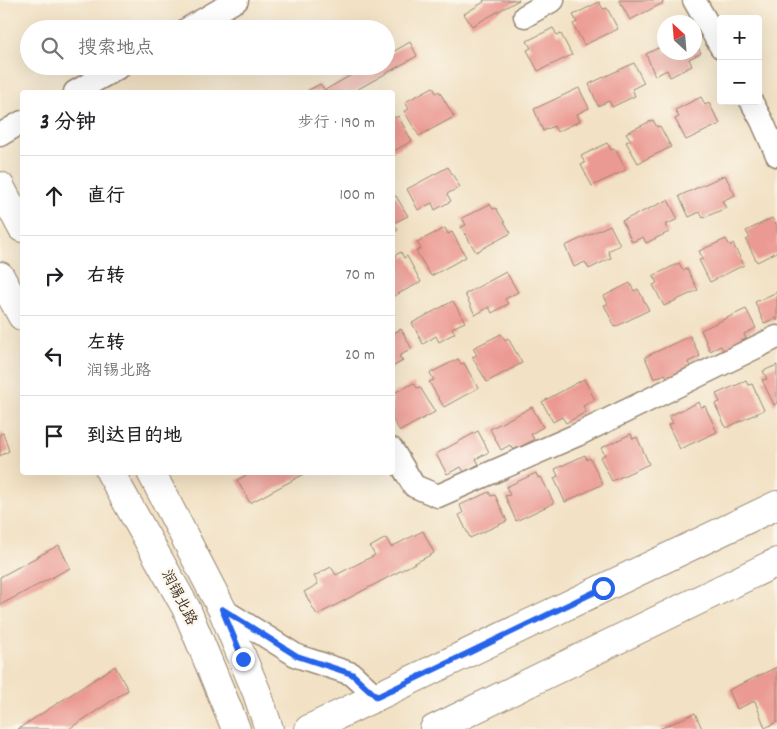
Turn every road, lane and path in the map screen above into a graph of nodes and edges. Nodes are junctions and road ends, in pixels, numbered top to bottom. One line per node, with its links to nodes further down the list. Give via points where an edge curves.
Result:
1 (237, 0): 5 (street)
2 (553, 0): 4 (street)
3 (694, 0): 6 (street)
4 (524, 16)
5 (203, 20)
6 (717, 40)
7 (105, 75): 8 (street)
8 (79, 90)
9 (756, 105): 10 (street)
10 (770, 117): 13 (street)
11 (20, 123): 12 (street)
12 (0, 135)
13 (777, 156)
14 (0, 186): 15 (main road)
15 (20, 224)
16 (0, 276): 17 (main road)
17 (20, 312)
18 (777, 337): 19 (street, via 577,435 438,496 414,486)
19 (395, 454)
20 (112, 475): 26 (main road, 润锡北路, via 186,608)
21 (152, 475): 24 (main road)
22 (777, 505): 25 (main road)
23 (777, 562): 29 (main road)
24 (222, 609): 25 (street, via 297,656 352,674); 27 (main road)
25 (377, 697): 28 (main road)
26 (236, 729)
27 (269, 729)
28 (309, 729)
29 (434, 729)

